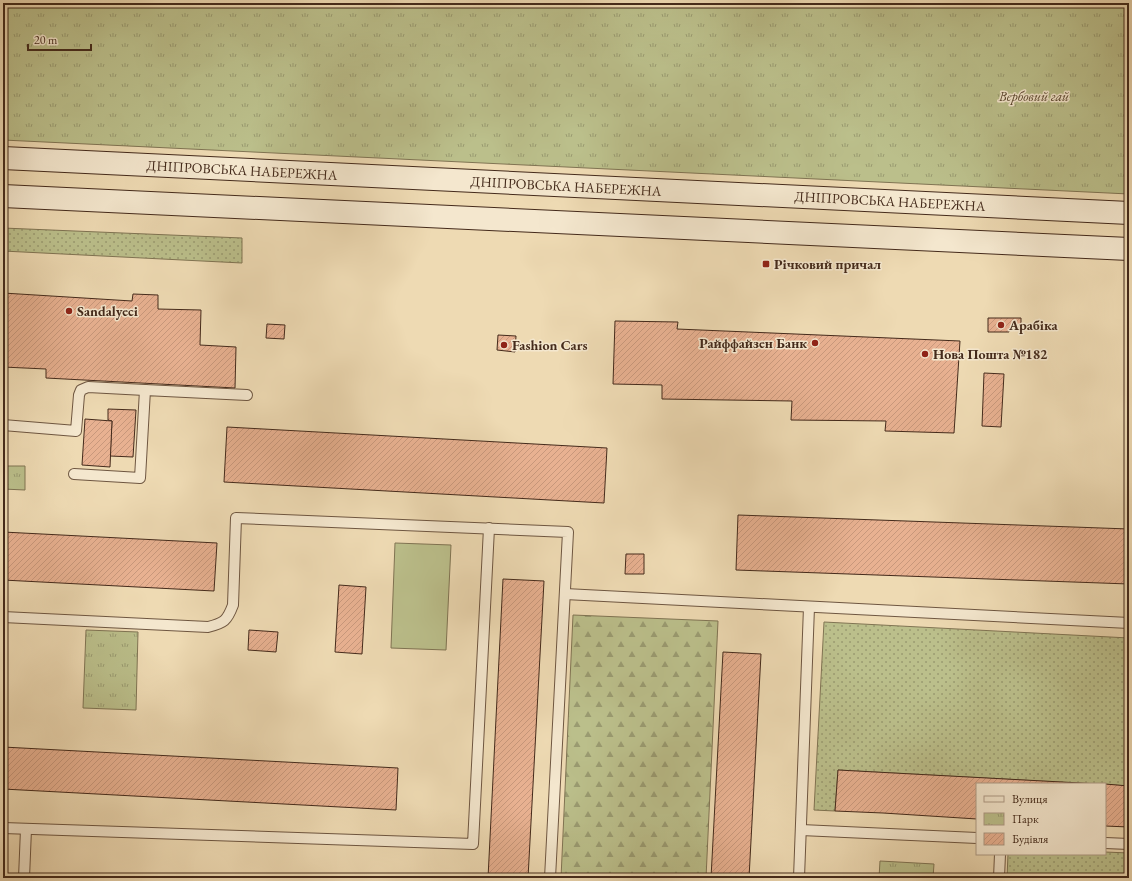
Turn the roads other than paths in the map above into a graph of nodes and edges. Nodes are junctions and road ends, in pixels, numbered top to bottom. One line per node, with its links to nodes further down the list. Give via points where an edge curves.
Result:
1 (3, 158): 3 (main road, ДНІПРОВСЬКА НАБЕРЕЖНА)
2 (3, 196): 4 (main road)
3 (1129, 213)
4 (1129, 249)
5 (145, 390): 6 (lane); 7 (lane, via 84,388 79,395 76,431); 8 (lane, via 140,478)
6 (247, 395)
7 (3, 425)
8 (74, 474)
9 (489, 528): 10 (lane, via 568,532); 12 (lane, via 236,518 233,605 228,617 220,624 208,627); 15 (lane, via 473,844)
10 (565, 594): 11 (lane); 22 (lane)
11 (810, 606): 13 (lane); 16 (lane)
12 (3, 617)
13 (1129, 623)
14 (3, 828): 15 (lane)
15 (26, 829): 21 (lane)
16 (801, 830): 17 (lane); 23 (lane)
17 (976, 838)
18 (1106, 843): 19 (lane)
19 (1129, 844)
20 (1000, 855): 24 (lane)
21 (24, 878)
22 (550, 878)
23 (799, 878)
24 (999, 878)

